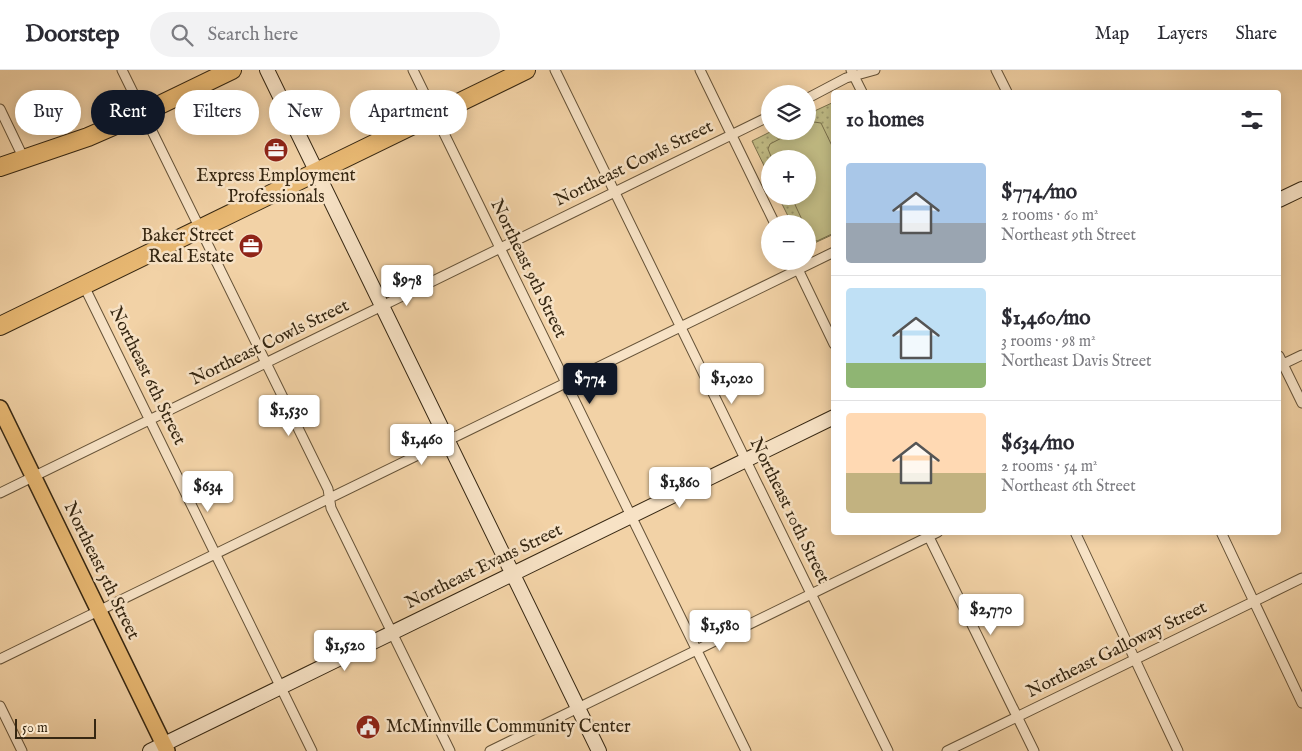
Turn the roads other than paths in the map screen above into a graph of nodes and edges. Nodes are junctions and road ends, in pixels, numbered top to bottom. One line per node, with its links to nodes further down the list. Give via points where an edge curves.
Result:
1 (122, 70): 11 (street)
2 (232, 70): 17 (highway)
3 (267, 70): 27 (street)
4 (413, 70): 12 (street, Northeast 9th Street)
5 (526, 70): 16 (highway)
6 (555, 70): 29 (street, Northeast 10th Street)
7 (700, 70): 24 (street)
8 (875, 70): 10 (street)
9 (996, 70): 14 (street)
10 (852, 73): 13 (street); 15 (street)
11 (132, 90)
12 (423, 90)
13 (861, 90)
14 (1006, 90)
15 (816, 94)
16 (467, 99)
17 (165, 102)
18 (0, 109): 25 (street)
19 (761, 120): 24 (street, Northeast Cowls Street)
20 (93, 135): 25 (highway)
21 (154, 135): 32 (street)
22 (394, 135): 27 (highway)
23 (445, 135): 33 (street, Northeast 9th Street)
24 (732, 135): 29 (street, Northeast Cowls Street); 31 (street)
25 (24, 159): 26 (highway)
26 (0, 167)
27 (317, 172): 32 (highway); 39 (street)
28 (1302, 189): 30 (street)
29 (614, 192): 33 (street, Northeast Cowls Street); 41 (street, Northeast 10th Street)
30 (1281, 199)
31 (771, 215)
32 (200, 228): 38 (highway); 45 (street)
33 (500, 248): 39 (street, Northeast Cowls Street); 47 (street, Northeast 9th Street)
34 (831, 253): 35 (street)
35 (816, 258)
36 (787, 270): 41 (street)
37 (798, 270): 42 (street)
38 (84, 286): 40 (highway); 50 (street, Northeast 6th Street)
39 (382, 306): 45 (street, Northeast Cowls Street); 52 (street)
40 (0, 326)
41 (681, 327): 47 (street); 53 (street, Northeast 10th Street)
42 (831, 338)
43 (1302, 355): 44 (street)
44 (1281, 362)
45 (265, 363): 50 (street, Northeast Cowls Street); 56 (street, via 328,490)
46 (1281, 364): 48 (street)
47 (566, 383): 52 (street); 57 (street, Northeast 9th Street)
48 (1302, 403)
49 (0, 408): 54 (main road, Northeast 5th Street)
50 (150, 419): 54 (street, Northeast Cowls Street); 61 (street, Northeast 6th Street)
51 (831, 419): 53 (street, Northeast Evans Street)
52 (448, 440): 56 (street); 62 (street)
53 (746, 460): 57 (street, Northeast Evans Street); 64 (street, Northeast 10th Street)
54 (34, 476): 55 (street, Northeast Cowls Street); 66 (main road, Northeast 5th Street)
55 (0, 493)
56 (329, 498): 61 (street); 67 (street)
57 (631, 516): 62 (street, Northeast Evans Street); 68 (street, Northeast 9th Street)
58 (928, 535): 64 (street); 75 (street)
59 (1076, 535): 70 (street)
60 (1222, 535): 65 (street)
61 (215, 554): 66 (street); 71 (street, Northeast 6th Street)
62 (513, 574): 67 (street, Northeast Evans Street); 74 (street)
63 (1302, 578): 65 (street, Northeast Galloway Street)
64 (812, 594): 68 (street); 83 (street, Northeast 10th Street)
65 (1254, 601): 70 (street, Northeast Galloway Street); 72 (street)
66 (100, 610): 69 (street); 76 (main road, Northeast 5th Street)
67 (392, 633): 71 (street, Northeast Evans Street); 79 (street)
68 (697, 650): 74 (street); 82 (street, Northeast 9th Street)
69 (0, 659)
70 (1135, 659): 75 (street, Northeast Galloway Street); 86 (street)
71 (280, 687): 76 (street, Northeast Evans Street); 78 (street, Northeast 6th Street)
72 (1302, 703)
73 (0, 706): 77 (street)
74 (578, 708): 80 (street); 81 (street)
75 (1017, 717): 84 (street, Northeast Galloway Street); 85 (street)
76 (160, 749)
77 (22, 751)
78 (312, 751)
79 (450, 751)
80 (490, 751)
81 (599, 751)
82 (746, 751)
83 (888, 751)
84 (947, 751)
85 (1034, 751)
86 (1178, 751)

